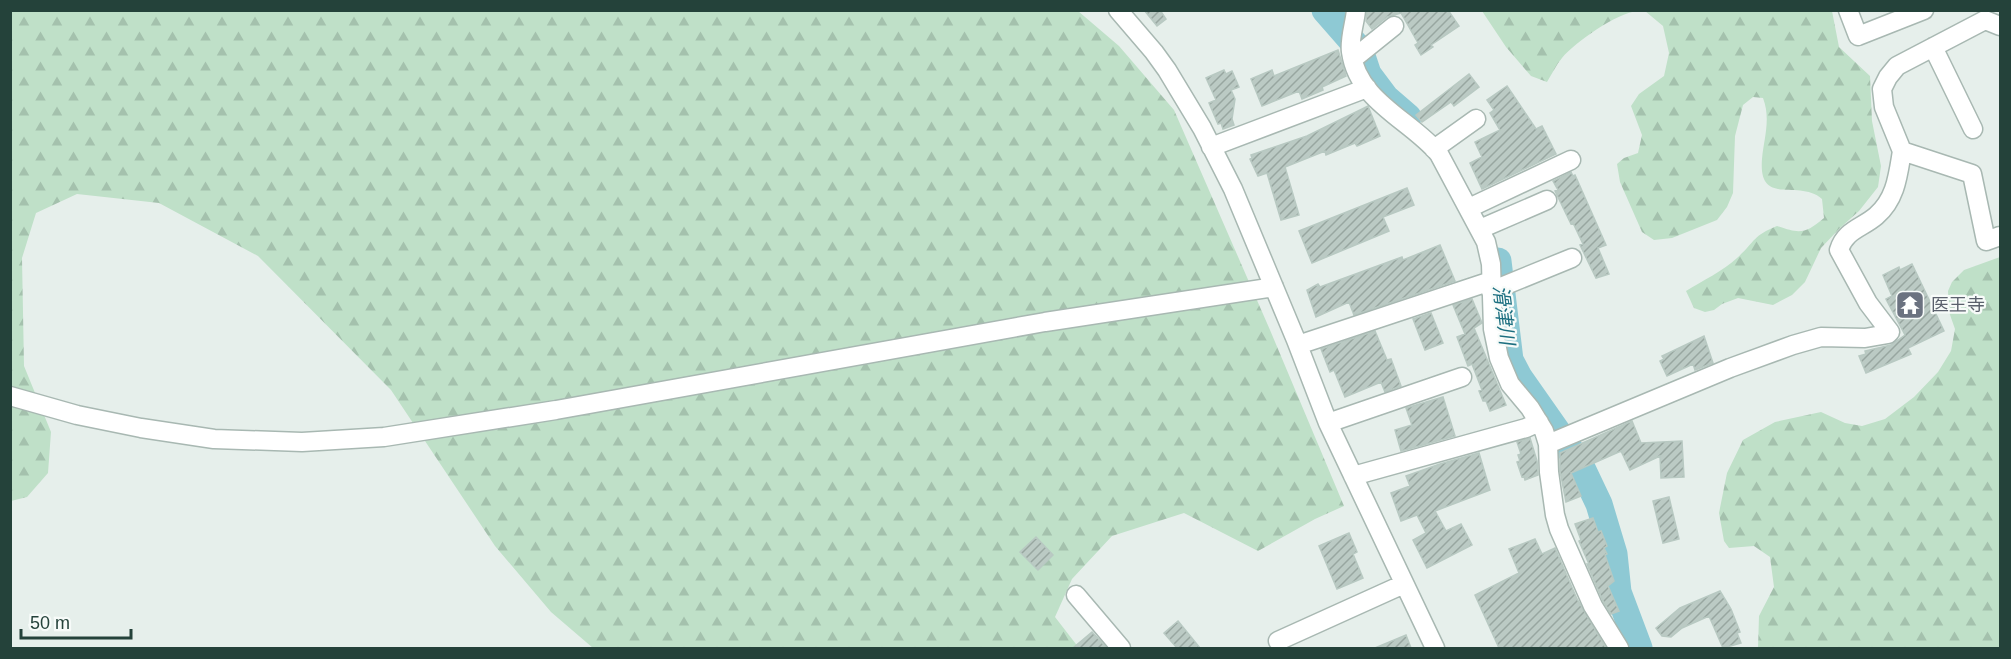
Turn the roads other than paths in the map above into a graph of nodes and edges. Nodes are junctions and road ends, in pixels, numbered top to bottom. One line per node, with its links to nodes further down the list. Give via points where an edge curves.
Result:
1 (1118, 10): 13 (street, via 1154,51)
2 (1356, 10): 9 (street, via 1350,49)
3 (1848, 10): 5 (street, via 1858,36)
4 (1924, 10): 5 (street)
5 (1900, 15)
6 (1394, 26): 9 (street)
7 (2001, 26): 8 (street, via 1984,20)
8 (1933, 47): 12 (street); 15 (street, via 1897,66 1882,89 1884,106)
9 (1353, 59): 10 (street)
10 (1367, 88): 13 (street); 14 (street, via 1389,112)
11 (1476, 119): 14 (street)
12 (1972, 129)
13 (1211, 147): 23 (street)
14 (1434, 148): 18 (street)
15 (1902, 151): 20 (street, via 1972,174 1986,241); 29 (street, via 1896,183 1885,207 1848,233 1839,250 1888,334 1821,338 1782,348)
16 (1571, 160): 18 (street)
17 (1547, 200): 19 (street)
18 (1469, 208): 19 (street)
19 (1480, 229): 22 (street, via 1486,242)
20 (2001, 236)
21 (1572, 258): 22 (street)
22 (1491, 286): 24 (street); 27 (street, via 1493,329 1504,375)
23 (1274, 287): 24 (street); 26 (street, via 1045,322 578,406 384,436 302,442 214,439 77,415)
24 (1298, 345): 28 (street)
25 (1462, 376): 28 (street)
26 (10, 396)
27 (1539, 422): 29 (street); 30 (street)
28 (1328, 423): 30 (street)
29 (1548, 444): 36 (street, via 1557,522 1593,606)
30 (1353, 476): 31 (street)
31 (1404, 584): 33 (street); 35 (street)
32 (1076, 596): 34 (street)
33 (1278, 641)
34 (1121, 648)
35 (1435, 648)
36 (1619, 648)

